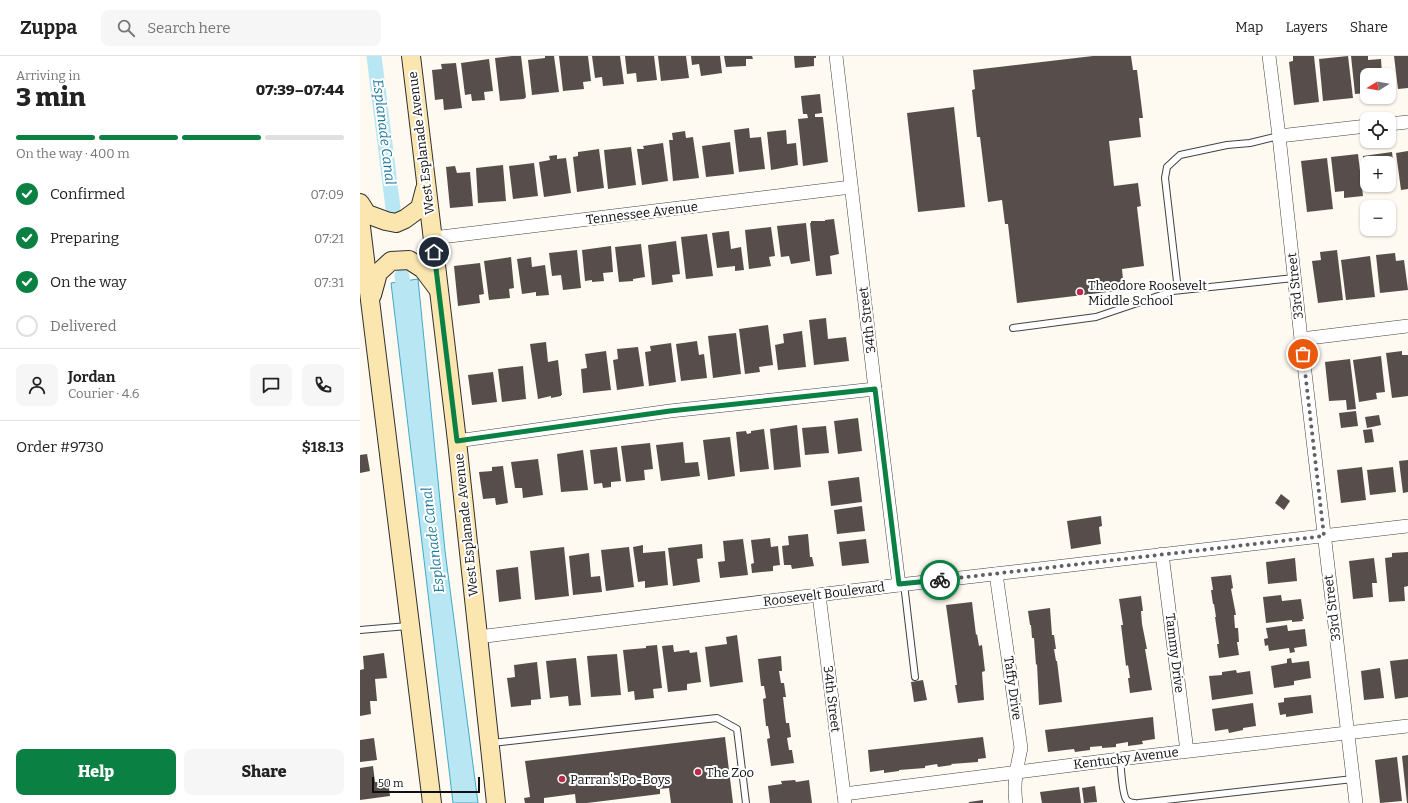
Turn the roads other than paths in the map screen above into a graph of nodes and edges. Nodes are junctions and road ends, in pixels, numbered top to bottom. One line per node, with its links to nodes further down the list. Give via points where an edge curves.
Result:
1 (411, 56): 8 (main road, West Esplanade Avenue)
2 (836, 56): 9 (street, 34th Street)
3 (1269, 56): 7 (street, 33rd Street)
4 (1408, 122): 5 (street)
5 (1396, 123)
6 (1360, 127): 7 (street)
7 (1279, 136): 13 (street, 33rd Street); 14 (lane, via 1180,155 1167,167 1164,178)
8 (426, 184): 10 (main road, via 420,208 396,223 367,214); 12 (main road, West Esplanade Avenue)
9 (851, 187): 12 (street, Tennessee Avenue); 20 (street, 34th Street)
10 (360, 203)
11 (360, 219): 16 (main road)
12 (432, 238): 15 (main road, West Esplanade Avenue)
13 (1294, 278): 14 (lane); 19 (street, 33rd Street)
14 (1178, 290): 18 (lane, via 1096,317)
15 (439, 292): 16 (main road, via 423,269 409,260 391,261 378,273); 21 (main road, West Esplanade Avenue)
16 (370, 300): 28 (main road)
17 (1408, 326): 19 (street)
18 (1013, 328)
19 (1301, 339): 23 (street, 33rd Street)
20 (875, 389): 21 (street, via 670,411); 26 (street, 34th Street)
21 (457, 441): 30 (main road, West Esplanade Avenue)
22 (1408, 526): 23 (street, Roosevelt Boulevard)
23 (1324, 536): 24 (street, Roosevelt Boulevard); 33 (street, 33rd Street)
24 (1162, 554): 25 (street, Roosevelt Boulevard); 35 (street, Tammy Drive)
25 (996, 574): 26 (street, Roosevelt Boulevard); 37 (street, Taffy Drive, via 1021,748)
26 (902, 584): 27 (street, Roosevelt Boulevard); 31 (lane)
27 (819, 595): 30 (street, Roosevelt Boulevard); 39 (street, 34th Street)
28 (410, 626): 29 (lane); 40 (main road)
29 (360, 630)
30 (478, 637): 34 (main road, West Esplanade Avenue)
31 (915, 676)
32 (1408, 726): 33 (street, Kentucky Avenue)
33 (1347, 733): 35 (street, Kentucky Avenue); 38 (street, 33rd Street)
34 (490, 743): 41 (main road, West Esplanade Avenue); 42 (lane, via 717,718 737,729)
35 (1187, 751): 36 (street, Kentucky Avenue)
36 (1120, 759): 37 (street, Kentucky Avenue); 44 (lane, via 1126,799)
37 (1015, 772): 39 (street, Kentucky Avenue); 43 (street, Taffy Drive)
38 (1353, 779): 45 (lane); 46 (street, 33rd Street)
39 (844, 798)
40 (432, 803)
41 (496, 803)
42 (746, 803)
43 (1016, 803)
44 (1135, 803)
45 (1139, 803)
46 (1356, 803)

